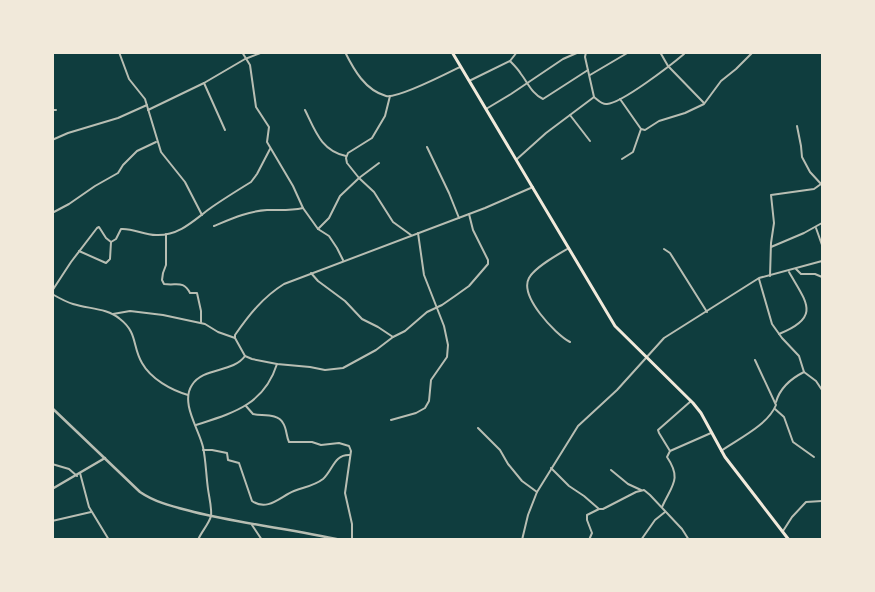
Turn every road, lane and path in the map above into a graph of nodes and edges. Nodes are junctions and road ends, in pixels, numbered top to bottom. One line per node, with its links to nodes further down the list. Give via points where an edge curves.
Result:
1 (119, 52): 26 (street, via 129,79)
2 (242, 52): 13 (street)
3 (263, 52): 13 (street)
4 (345, 52): 22 (street, via 357,76 367,86)
5 (452, 52): 16 (highway)
6 (518, 52): 14 (street)
7 (579, 52): 21 (street)
8 (586, 52): 17 (street)
9 (630, 52): 18 (street)
10 (660, 52): 15 (street)
11 (753, 52): 25 (street, via 721,81)
12 (684, 54): 15 (street)
13 (246, 59): 20 (street); 38 (street, via 252,72 256,107 269,126 266,139)
14 (510, 61): 19 (street); 21 (street)
15 (668, 66): 24 (street); 25 (street)
16 (460, 67): 19 (highway); 22 (street)
17 (588, 70): 18 (street); 21 (street, via 543,99)
18 (590, 75): 23 (street)
19 (470, 82): 27 (highway)
20 (204, 83): 28 (street); 33 (street)
21 (526, 83): 27 (street)
22 (390, 96): 39 (street, via 385,116 372,138)
23 (594, 97): 24 (street, via 603,104); 30 (street)
24 (620, 99): 32 (street)
25 (704, 104): 32 (street)
26 (147, 105): 28 (street); 34 (street)
27 (486, 109): 40 (highway)
28 (148, 110): 36 (street)
29 (305, 110): 39 (street, via 322,142 334,153)
30 (570, 116): 35 (street); 40 (street)
31 (797, 126): 44 (street, via 802,157)
32 (641, 129): 41 (street, via 633,152)
33 (225, 130)
34 (52, 140)
35 (590, 141)
36 (157, 142): 47 (street, via 137,151 118,173); 49 (street, via 163,157 185,182)
37 (427, 147): 50 (street)
38 (270, 149): 46 (street); 49 (street, via 251,182)
39 (346, 156): 43 (street, via 347,163)
40 (517, 159): 45 (highway)
41 (622, 159)
42 (379, 163): 43 (street)
43 (359, 178): 54 (street, via 340,196 329,218); 57 (street, via 374,192 393,222)
44 (822, 185): 60 (street, via 771,195 774,223)
45 (533, 187): 48 (street); 61 (highway)
46 (303, 208): 52 (street, via 245,214); 54 (street)
47 (52, 213)
48 (469, 214): 50 (street); 73 (street, via 488,264 469,286)
49 (202, 215): 56 (street, via 188,226)
50 (459, 218): 55 (street)
51 (822, 223): 53 (street)
52 (214, 226)
53 (816, 227): 59 (street); 60 (street)
54 (318, 229): 64 (street, via 329,236)
55 (418, 233): 57 (street); 73 (street, via 424,276)
56 (166, 234): 58 (street, via 148,235 123,228); 76 (street, via 166,267 162,280 164,284 184,285 190,293 197,293)
57 (411, 235): 64 (street)
58 (111, 242): 63 (street, via 98,227); 63 (street, via 110,259 106,263)
59 (822, 245)
60 (771, 246): 69 (street)
61 (569, 248): 80 (street, via 531,275 526,285 543,317); 82 (highway, via 615,326)
62 (664, 249): 74 (street, via 670,253)
63 (79, 252): 72 (street)
64 (344, 261): 68 (street)
65 (822, 261): 66 (street)
66 (796, 269): 67 (street); 70 (street, via 802,274)
67 (789, 272): 69 (street); 77 (street, via 806,302 807,312 805,319)
68 (311, 273): 78 (street, via 362,319); 79 (street, via 271,292)
69 (770, 276): 71 (street)
70 (822, 277)
71 (759, 278): 74 (street); 77 (street, via 772,324)
72 (52, 292): 75 (street, via 70,304)
73 (436, 308): 78 (street); 95 (street, via 448,345 446,357 430,380 429,401 416,413)
74 (707, 312): 82 (street, via 672,332)
75 (113, 314): 76 (street, via 145,312); 89 (street, via 132,332 145,368 168,387)
76 (201, 323): 79 (street)
77 (779, 334): 85 (street, via 799,356)
78 (393, 337): 84 (street, via 364,358 336,370)
79 (235, 338): 81 (street)
80 (570, 342)
81 (245, 356): 84 (street); 89 (street, via 238,363 198,379 192,384)
82 (646, 357): 90 (highway); 106 (street, via 617,390 578,426)
83 (755, 360): 91 (street)
84 (277, 364): 92 (street, via 262,394)
85 (804, 372): 87 (street); 91 (street, via 792,379 777,396)
86 (822, 379): 87 (street)
87 (819, 384): 88 (street)
88 (822, 390)
89 (188, 396): 96 (street)
90 (691, 400): 98 (highway); 100 (street, via 658,430)
91 (776, 402): 94 (street)
92 (246, 406): 96 (street); 102 (street, via 253,414 280,419 289,442 347,444)
93 (52, 408): 104 (street)
94 (775, 409): 101 (street, via 748,435); 103 (street, via 784,417 793,442)
95 (391, 420)
96 (196, 425): 99 (street)
97 (478, 428): 112 (street, via 494,443 522,481)
98 (712, 433): 100 (street); 101 (highway)
99 (203, 450): 102 (street, via 224,451 228,460 239,463 252,501 263,505 314,484 326,476 338,458); 118 (street)
100 (670, 451): 114 (street, via 667,457 676,477)
101 (721, 451): 121 (highway)
102 (350, 455): 127 (street, via 345,493)
103 (814, 457)
104 (105, 458): 108 (street); 118 (street, via 149,498)
105 (52, 464): 109 (street, via 69,469)
106 (551, 468): 112 (street); 115 (street)
107 (611, 470): 111 (street)
108 (80, 473): 109 (street); 116 (street)
109 (77, 476): 110 (street)
110 (52, 489)
111 (641, 490): 114 (street); 115 (street)
112 (537, 492): 128 (street)
113 (822, 501): 121 (street, via 804,504)
114 (662, 507): 117 (street)
115 (599, 509): 129 (street, via 587,515 592,533)
116 (91, 512): 119 (street); 123 (street)
117 (665, 512): 122 (street); 130 (street)
118 (211, 516): 120 (street); 124 (street)
119 (52, 521)
120 (252, 524): 125 (street); 126 (street)
121 (783, 531): 131 (highway)
122 (641, 539)
123 (109, 540)
124 (198, 540)
125 (262, 540)
126 (341, 540)
127 (352, 540)
128 (522, 540)
129 (589, 540)
130 (689, 540)
131 (789, 540)

